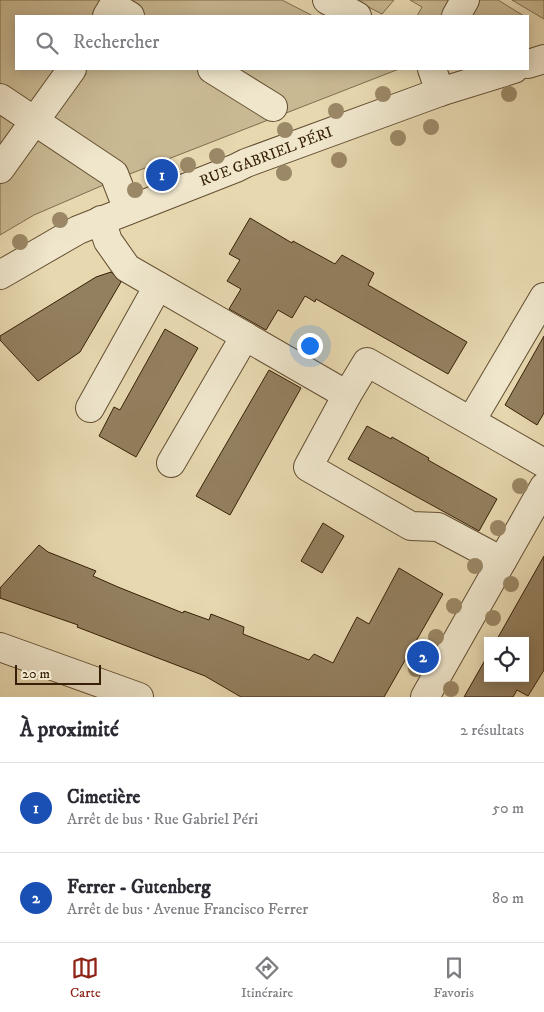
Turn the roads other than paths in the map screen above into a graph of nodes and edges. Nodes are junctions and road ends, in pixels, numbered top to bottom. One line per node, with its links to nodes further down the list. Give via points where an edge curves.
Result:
1 (465, 0): 2 (street)
2 (457, 15)
3 (544, 59): 4 (street)
4 (529, 64)
5 (71, 70): 11 (street)
6 (214, 70): 10 (street)
7 (507, 70): 8 (street, RUE GABRIEL PÉRI)
8 (436, 80): 13 (street, RUE GABRIEL PÉRI, via 236,168)
9 (0, 98): 11 (street)
10 (273, 107)
11 (34, 121): 12 (street); 13 (street, via 114,174)
12 (0, 169)
13 (128, 210): 14 (street, RUE GABRIEL PÉRI)
14 (101, 220): 15 (street, RUE GABRIEL PÉRI); 16 (street, via 108,241 127,268)
15 (0, 275)
16 (158, 286): 18 (street); 20 (street)
17 (544, 296): 21 (street)
18 (245, 336): 19 (street); 22 (street)
19 (347, 395): 21 (street, via 367,362); 25 (street, via 308,467 411,526 438,527)
20 (90, 408)
21 (471, 421): 23 (street)
22 (172, 462)
23 (544, 463)
24 (544, 487): 25 (street)
25 (502, 561): 28 (street)
26 (0, 646): 27 (street)
27 (139, 697)
28 (424, 697)

